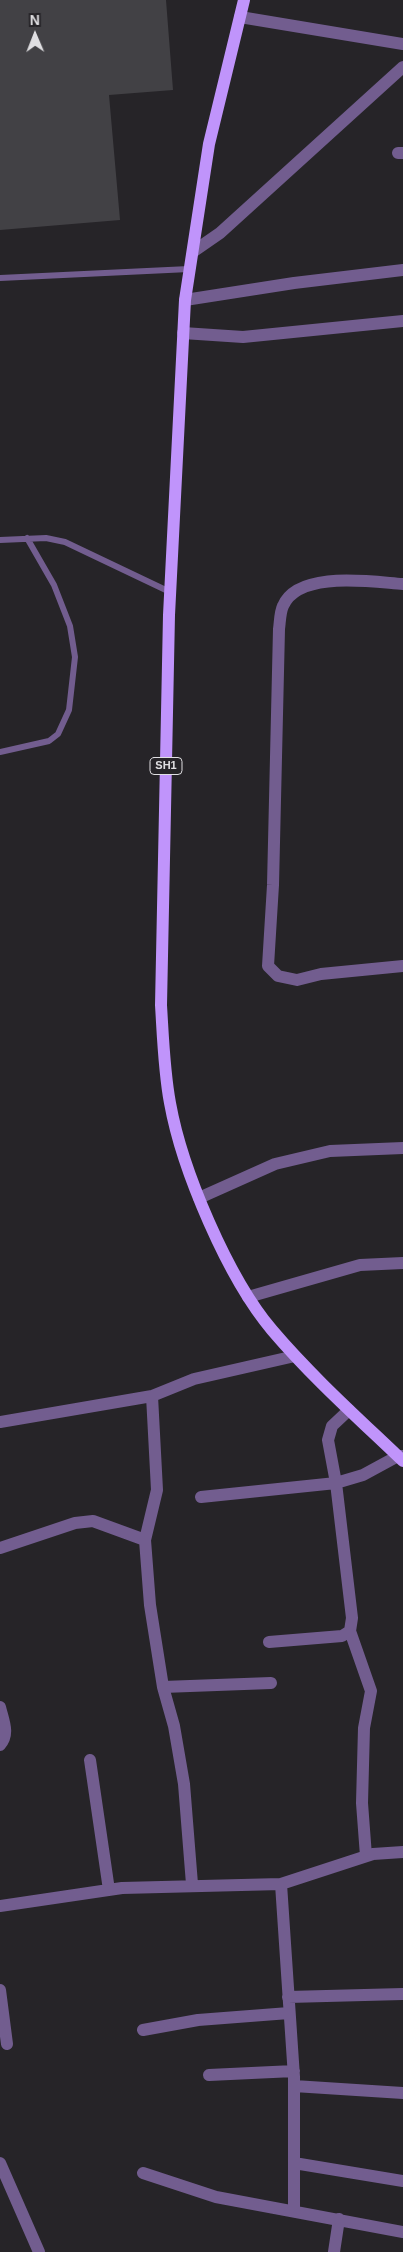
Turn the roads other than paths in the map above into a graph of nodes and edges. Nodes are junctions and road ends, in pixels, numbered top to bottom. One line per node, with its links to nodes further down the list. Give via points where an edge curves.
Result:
1 (244, 0): 2 (main road, SH1)
2 (240, 17): 3 (street); 5 (main road, SH1, via 209,144)
3 (403, 44)
4 (403, 67): 5 (street, via 220,233)
5 (194, 251): 6 (main road, SH1)
6 (188, 269): 8 (lane); 9 (main road, SH1)
7 (403, 270): 9 (street)
8 (0, 278)
9 (185, 300): 11 (main road, SH1)
10 (403, 321): 11 (street, via 243,337)
11 (183, 333): 15 (main road, SH1)
12 (27, 538): 13 (lane); 15 (lane, via 65,542); 16 (lane, via 54,585 70,626 75,657 70,701 64,725 49,741)
13 (0, 540)
14 (403, 584): 17 (street, via 328,580 296,590 283,605 268,966 278,976 297,980 321,974)
15 (170, 592): 19 (main road, SH1, via 161,1005 170,1103 182,1155)
16 (0, 752)
17 (403, 966)
18 (403, 1148): 19 (street, via 330,1151 275,1164)
19 (199, 1198): 21 (main road, SH1)
20 (403, 1263): 21 (street, via 360,1265)
21 (248, 1297): 22 (main road, SH1)
22 (295, 1356): 23 (street, via 194,1379); 24 (main road, SH1)
23 (152, 1396): 25 (street); 29 (street, via 157,1490)
24 (349, 1410): 26 (main road, SH1); 27 (street, via 332,1426 328,1440)
25 (0, 1422)
26 (401, 1458): 27 (street)
27 (336, 1483): 28 (street); 31 (street, via 352,1618)
28 (201, 1497)
29 (145, 1540): 30 (street, via 93,1521 75,1523); 34 (street, via 150,1605)
30 (0, 1548)
31 (350, 1631): 32 (street, via 342,1636); 39 (street, via 371,1691 364,1728 362,1793)
32 (269, 1642)
33 (271, 1683): 34 (street)
34 (163, 1687): 40 (street, via 184,1784)
35 (0, 1707): 36 (street, via 6,1728 5,1740)
36 (0, 1745)
37 (90, 1760): 42 (street)
38 (403, 1852): 39 (street)
39 (366, 1856): 41 (street)
40 (192, 1884): 41 (street); 42 (street)
41 (281, 1884): 46 (street)
42 (109, 1890): 43 (street)
43 (0, 1906)
44 (0, 1990): 49 (street)
45 (403, 1994): 46 (street)
46 (288, 1996): 47 (street)
47 (290, 2013): 48 (street, via 198,2020); 50 (street)
48 (143, 2030)
49 (7, 2044)
50 (294, 2071): 51 (street); 52 (street)
51 (209, 2075)
52 (294, 2086): 53 (street); 55 (street)
53 (403, 2093)
54 (0, 2162): 61 (street)
55 (294, 2163): 57 (street); 58 (street)
56 (144, 2173): 58 (street, via 216,2197)
57 (403, 2181)
58 (294, 2211): 59 (street)
59 (339, 2219): 60 (street); 62 (street)
60 (403, 2232)
61 (39, 2252)
62 (334, 2252)

